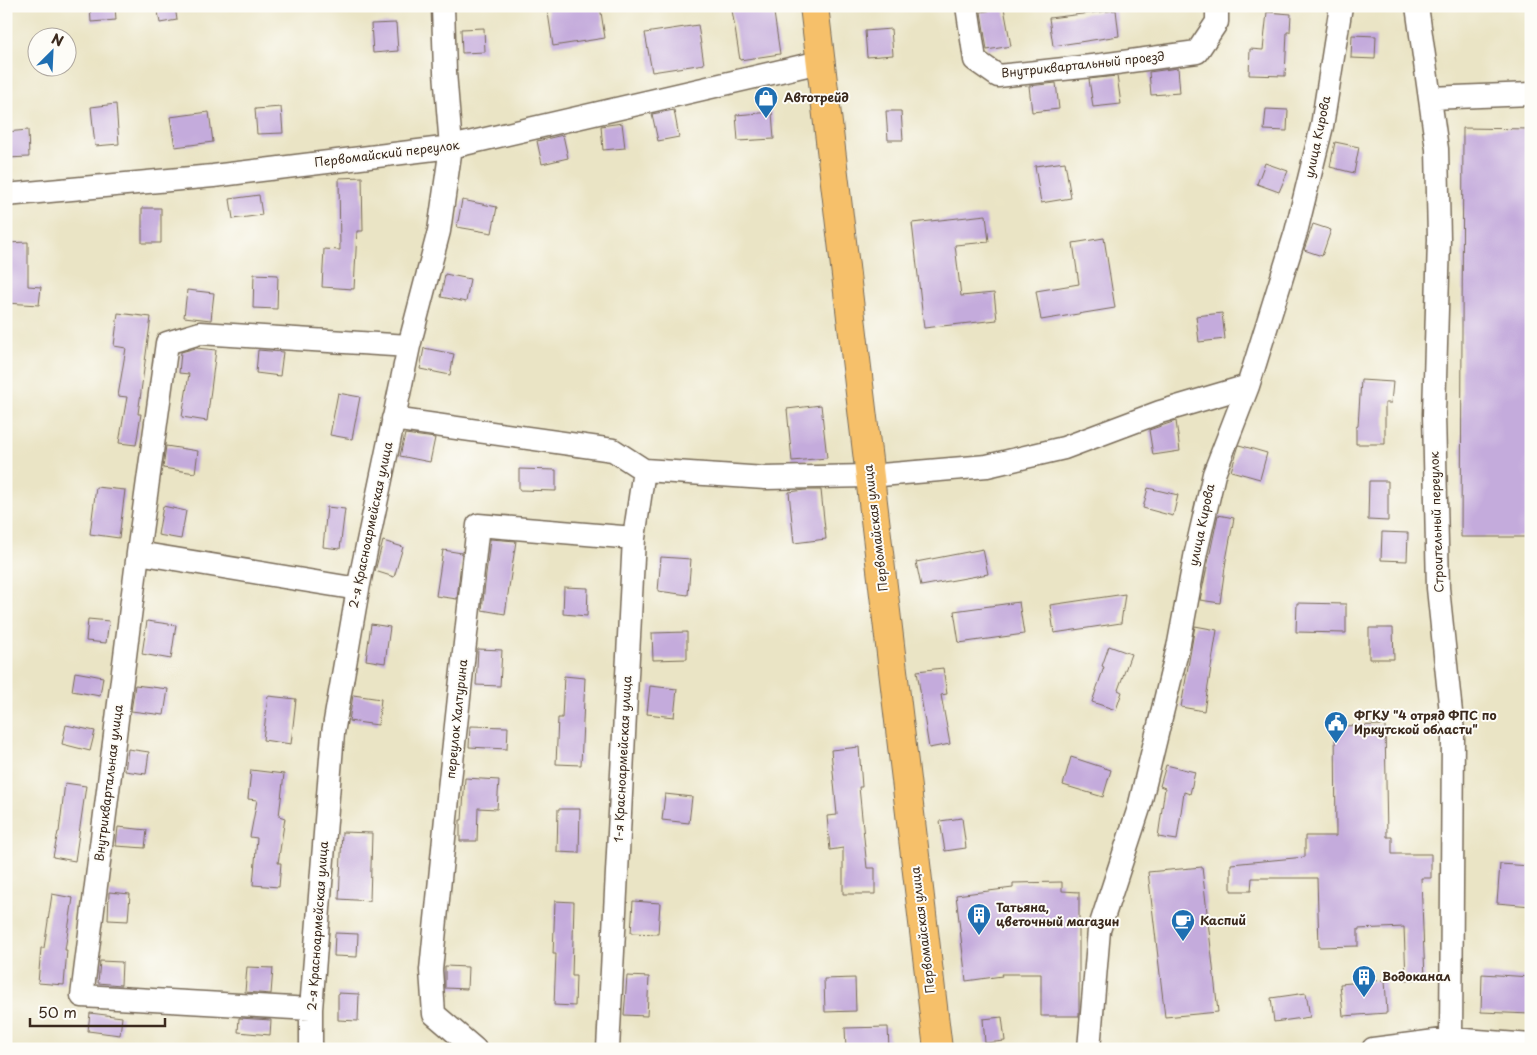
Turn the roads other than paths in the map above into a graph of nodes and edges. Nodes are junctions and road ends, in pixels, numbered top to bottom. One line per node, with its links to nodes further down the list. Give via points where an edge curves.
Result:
1 (443, 6): 10 (street, 2-я Красноармейская улица)
2 (814, 6): 7 (main road, Первомайская улица)
3 (966, 6): 4 (street, Внутриквартальный проезд, via 975,60 998,76 1197,52 1216,22)
4 (1217, 6)
5 (1342, 6): 13 (street, улица Кирова, via 1322,126 1296,232)
6 (1417, 6): 9 (street, Строительный переулок)
7 (820, 62): 10 (street, Первомайский переулок); 16 (main road, Первомайская улица)
8 (1531, 94): 9 (street)
9 (1430, 98): 21 (street, Строительный переулок, via 1437,149 1439,239 1434,414 1438,588 1453,732)
10 (451, 147): 11 (street, Первомайский переулок, via 213,176); 12 (street, 2-я Красноармейская улица, via 439,231)
11 (6, 195)
12 (409, 346): 14 (street, 2-я Красноармейская улица); 18 (street, Внутриквартальная улица, via 200,333 167,343)
13 (1248, 386): 16 (street, via 1160,412 1064,448 987,466); 27 (street, улица Кирова, via 1214,474 1179,643 1139,808 1099,930)
14 (393, 419): 15 (street, via 613,450); 19 (street, 2-я Красноармейская улица)
15 (644, 470): 16 (street, via 765,478); 17 (street, 1-я Красноармейская улица)
16 (870, 476): 26 (main road, Первомайская улица)
17 (634, 538): 24 (street, переулок Халтурина, via 478,525 431,970 434,1014); 25 (street, 1-я Красноармейская улица)
18 (138, 553): 19 (street); 20 (street, Внутриквартальная улица, via 82,996)
19 (358, 589): 20 (street, 2-я Красноармейская улица, via 333,733)
20 (311, 1009): 23 (street, 2-я Красноармейская улица)
21 (1451, 1039): 22 (street); 28 (street)
22 (1516, 1045)
23 (311, 1049)
24 (476, 1049)
25 (608, 1049)
26 (938, 1049)
27 (1089, 1049)
28 (1372, 1049)

